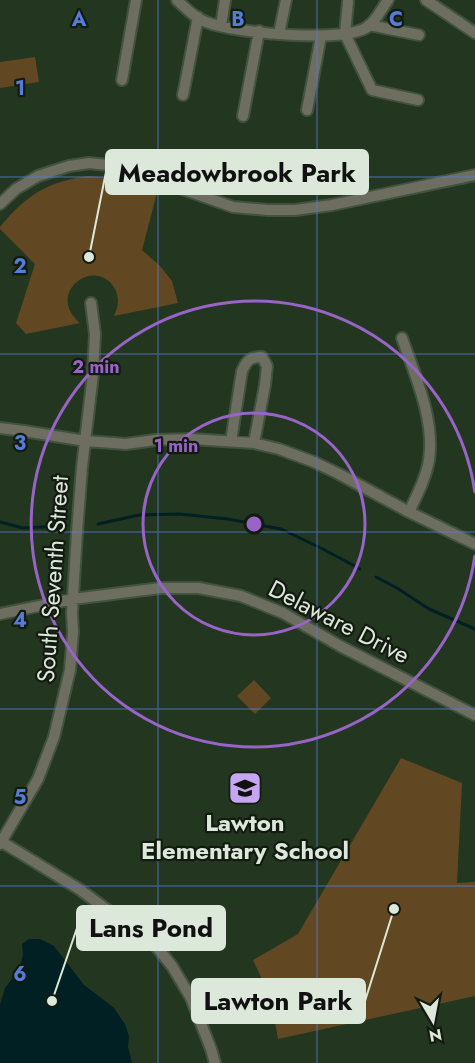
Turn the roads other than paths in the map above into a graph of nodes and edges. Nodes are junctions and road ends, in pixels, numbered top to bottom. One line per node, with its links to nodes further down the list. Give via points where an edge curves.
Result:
1 (136, 0): 17 (street)
2 (177, 0): 8 (street)
3 (225, 0): 10 (street)
4 (286, 0): 13 (street)
5 (388, 0): 9 (street)
6 (426, 0): 12 (street)
7 (348, 2): 14 (street)
8 (198, 17): 10 (street); 18 (street)
9 (369, 25): 14 (street); 15 (street)
10 (221, 26): 11 (street)
11 (259, 31): 13 (street); 21 (street)
12 (475, 33)
13 (279, 34): 16 (street)
14 (345, 34): 16 (street); 19 (street, via 372,90)
15 (419, 34)
16 (321, 36): 20 (street)
17 (122, 80)
18 (183, 94)
19 (418, 100)
20 (307, 110)
21 (243, 116)
22 (475, 176): 23 (street, via 332,206 268,210 233,207 117,166 88,163 38,176)
23 (0, 204)
24 (91, 303): 27 (street, South Seventh Street, via 95,334)
25 (402, 338): 30 (street, via 429,428 429,458)
26 (0, 428): 27 (street)
27 (86, 441): 28 (street); 32 (street, South Seventh Street)
28 (231, 441): 29 (street); 29 (street, via 242,371 246,362 262,357 267,366)
29 (254, 443): 30 (street, via 314,462)
30 (409, 512): 31 (street)
31 (475, 544)
32 (73, 599): 33 (street, Delaware Drive); 34 (street, Delaware Drive, via 161,588 198,588 241,596 283,613); 35 (street, South Seventh Street, via 70,670 54,737 38,779)
33 (0, 614)
34 (475, 715)
35 (1, 843): 36 (street, via 79,889 155,945 191,998)
36 (215, 1063)

